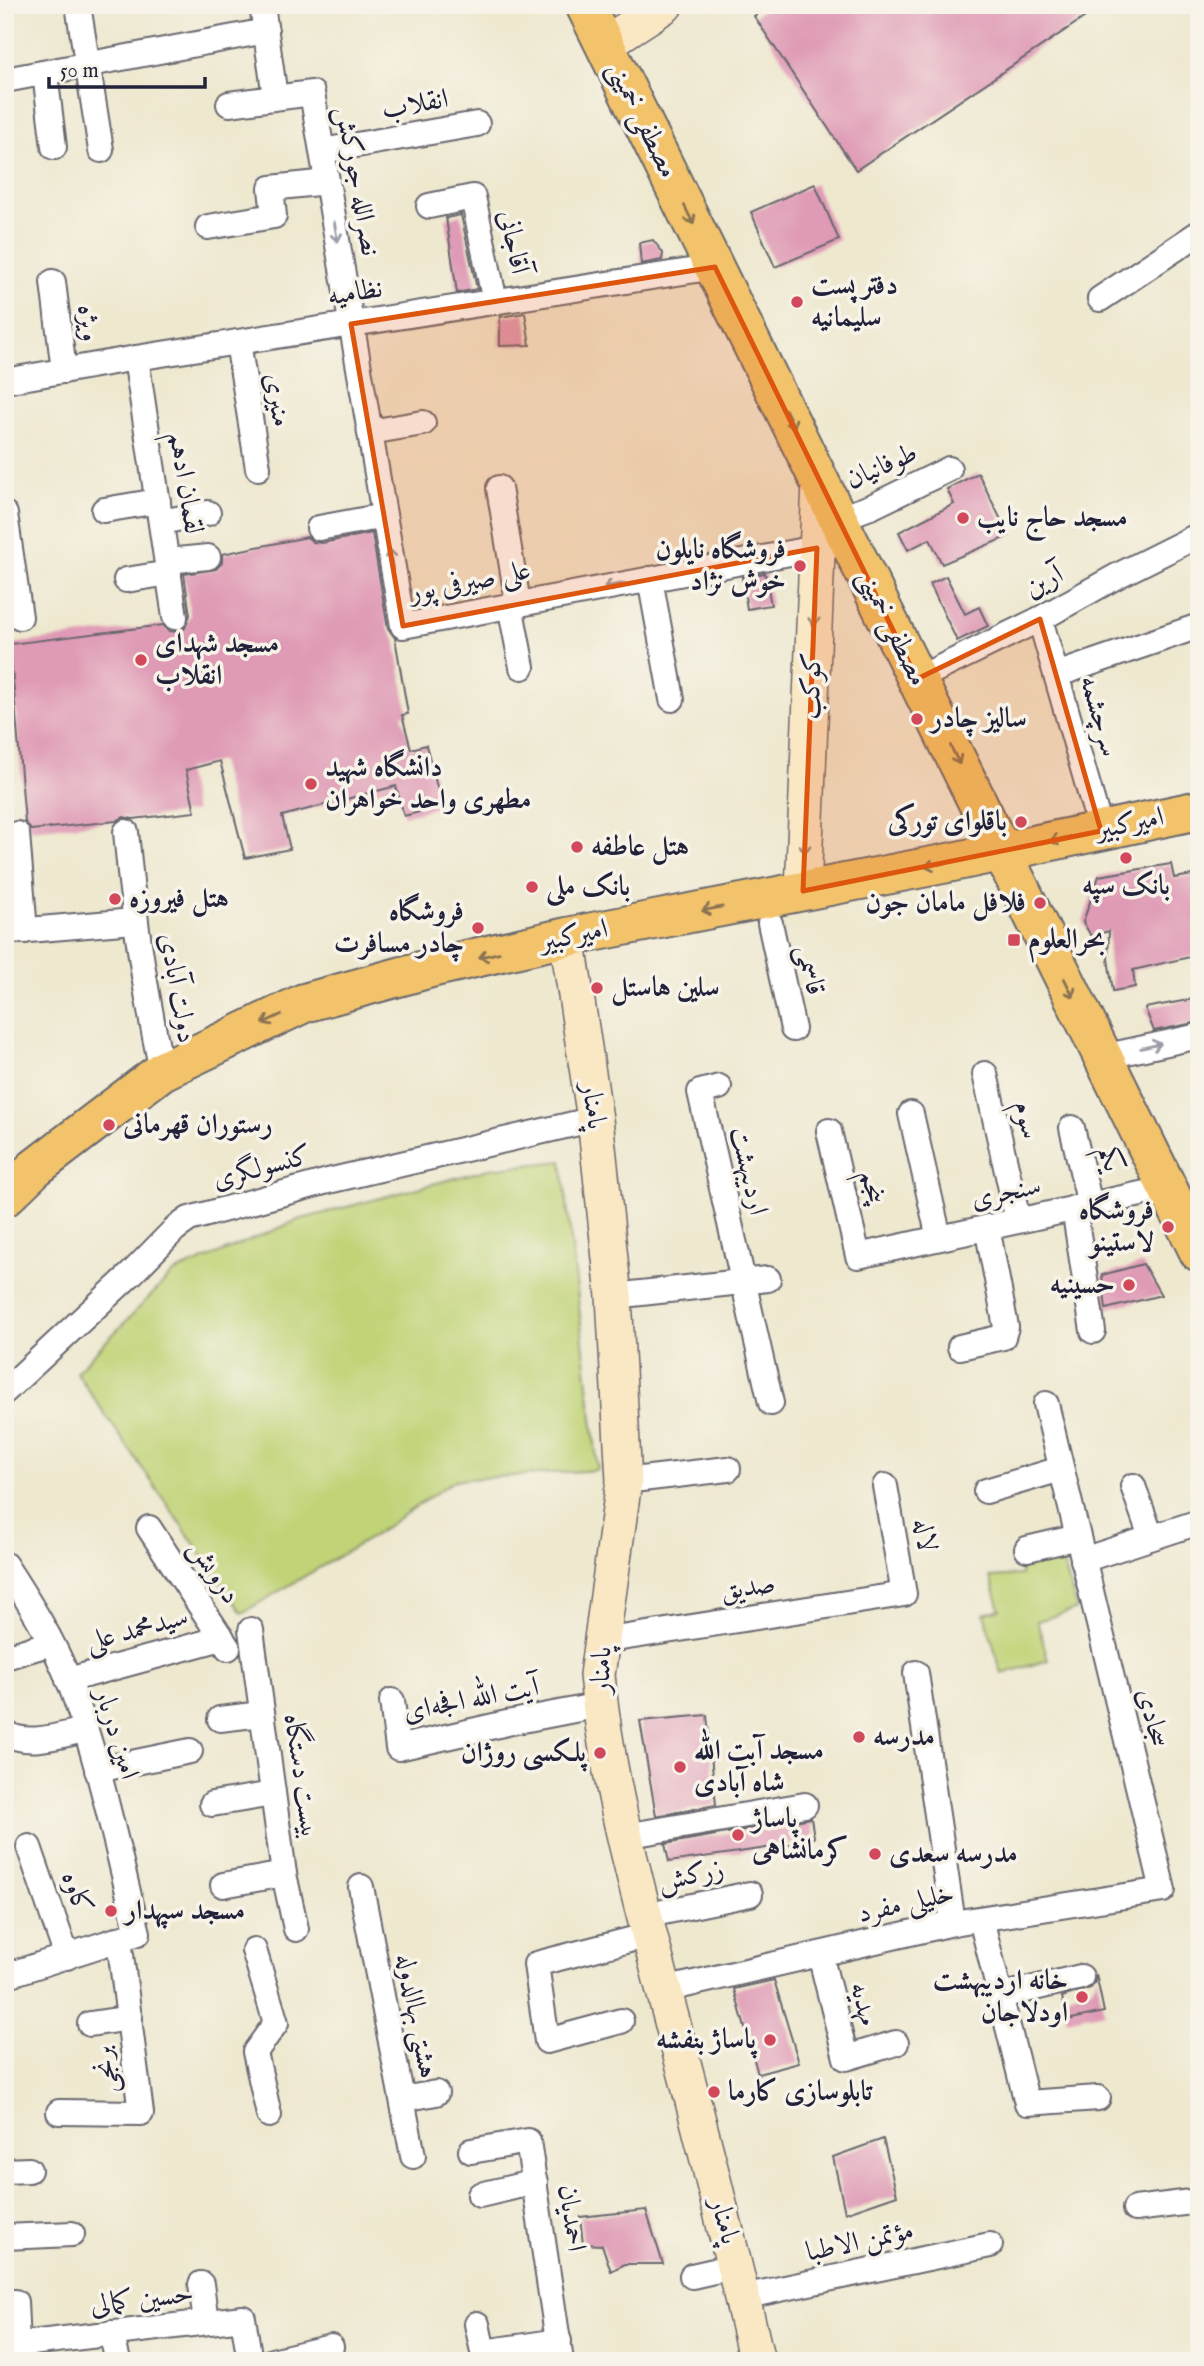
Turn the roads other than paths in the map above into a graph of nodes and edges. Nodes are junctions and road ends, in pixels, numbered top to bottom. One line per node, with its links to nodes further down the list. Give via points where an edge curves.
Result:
1 (78, 5): 7 (street)
2 (262, 5): 5 (street)
3 (585, 5): 6 (main road, مصطفی خمینی)
4 (664, 5): 6 (street)
5 (266, 30): 7 (street); 10 (street)
6 (605, 44): 20 (main road, مصطفی خمینی, one-way to 20)
7 (88, 64): 8 (street); 14 (street)
8 (45, 73): 9 (street); 13 (street)
9 (5, 80)
10 (275, 97): 11 (street); 15 (street, نصرالله جورکش, via 312,93)
11 (229, 104)
12 (477, 124): 15 (street, انقلاب)
13 (54, 147)
14 (102, 150)
15 (322, 151): 16 (street, نصرالله جورکش)
16 (327, 182): 18 (street, via 271,188 274,216); 24 (street, نصرالله جورکش, one-way to 24)
17 (429, 206): 23 (street, آقاجانی, via 473,197)
18 (208, 227)
19 (1199, 233): 22 (street)
20 (715, 267): 23 (street, نظامیه); 41 (main road, مصطفی خمینی, one-way to 41, via 820,481)
21 (53, 282): 27 (street, ویژه)
22 (1100, 299)
23 (495, 302): 24 (street, نظامیه)
24 (351, 324): 25 (street, نظامیه); 30 (street, علی صیرفی پور)
25 (238, 342): 26 (street, نظامیه); 31 (street, منیری)
26 (136, 358): 27 (street, نظامیه); 35 (street, لقمان ادهم)
27 (64, 371): 28 (street, نظامیه)
28 (5, 381)
29 (423, 423): 30 (street)
30 (370, 432): 38 (street, علی صیرفی پور)
31 (258, 468)
32 (949, 469): 41 (street, طوفانیان, via 873,506)
33 (499, 488): 47 (street)
34 (104, 510): 35 (street)
35 (159, 512): 36 (street); 44 (street, لقمان ادهم)
36 (208, 513)
37 (5, 514): 42 (street)
38 (384, 516): 39 (street); 47 (street, علی صیرفی پور, one-way to 38, via 402,626)
39 (319, 528)
40 (1199, 535): 50 (street, آرین)
41 (835, 536): 45 (street, علی صیرفی پور); 54 (main road, مصطفی خمینی); 61 (street, کوکب, one-way to 61)
42 (8, 547): 48 (street)
43 (208, 557): 44 (street)
44 (168, 567): 46 (street); 49 (street, لقمان ادهم)
45 (650, 579): 47 (street, علی صیرفی پور, one-way to 47); 55 (street)
46 (126, 580)
47 (514, 604): 52 (street)
48 (20, 617)
49 (175, 617)
50 (1040, 619): 53 (street, سرچشمه); 54 (street, آرین)
51 (1199, 626): 53 (street)
52 (522, 667)
53 (1056, 675): 57 (street, سرچشمه)
54 (917, 679): 60 (main road, مصطفی خمینی, one-way to 60)
55 (672, 699)
56 (1199, 810): 57 (main road, امیرکبیر)
57 (1101, 831): 60 (main road, امیرکبیر, one-way to 60)
58 (126, 832): 62 (street, دولت آبادی)
59 (17, 834): 64 (street)
60 (1002, 852): 61 (main road, امیرکبیر, one-way to 61); 68 (main road, مصطفی خمینی, one-way to 68)
61 (803, 891): 65 (main road, امیرکبیر, one-way to 65)
62 (134, 921): 64 (street); 69 (street, دولت آبادی)
63 (770, 923): 66 (street, قاسمی)
64 (15, 931)
65 (570, 951): 69 (main road, امیرکبیر, one-way to 69, via 435,967 304,1003); 73 (street, پامنار)
66 (793, 1029)
67 (1199, 1036): 68 (street, one-way to 67)
68 (1103, 1057): 77 (main road, مصطفی خمینی)
69 (162, 1071): 76 (main road, امیرکبیر, via 35,1168)
70 (985, 1074): 79 (street, سوم)
71 (719, 1087): 85 (street, اردیبهشت, via 700,1092)
72 (911, 1114): 81 (street)
73 (595, 1119): 86 (street, پامنار); 89 (street, کنسولگری, via 328,1181 189,1219)
74 (1072, 1128): 78 (street, یکم)
75 (829, 1131): 83 (street, پنجم)
76 (5, 1197)
77 (1181, 1201): 78 (street, سنجری); 82 (main road, مصطفی خمینی)
78 (1082, 1206): 79 (street, سنجری); 87 (street, یکم)
79 (1018, 1220): 80 (street, سنجری)
80 (987, 1227): 81 (street, سنجری); 88 (street, via 1006,1327 1003,1338)
81 (939, 1238): 83 (street, سنجری)
82 (1199, 1252)
83 (858, 1256)
84 (768, 1279): 85 (street)
85 (742, 1282): 86 (street); 90 (street, اردیبهشت)
86 (614, 1296): 94 (street, پامنار)
87 (1093, 1331)
88 (960, 1347)
89 (5, 1391)
90 (771, 1403)
91 (1046, 1404): 93 (street, سجادی)
92 (728, 1469): 94 (street)
93 (1062, 1469): 97 (street); 101 (street, سجادی)
94 (624, 1481): 106 (street, پامنار)
95 (885, 1486): 104 (street, لاله)
96 (1133, 1486): 100 (street)
97 (986, 1491)
98 (1199, 1522): 100 (street)
99 (149, 1528): 108 (street, درویش)
100 (1152, 1538): 101 (street)
101 (1081, 1548): 102 (street); 128 (street, سجادی)
102 (1027, 1549)
103 (7, 1570): 107 (street, امین دربار)
104 (904, 1594): 106 (street, صدیق)
105 (251, 1630): 114 (street, بیست دستگاه)
106 (602, 1641): 113 (street, پامنار, via 597,1675)
107 (51, 1643): 109 (street); 111 (street, امین دربار)
108 (225, 1643): 111 (street, سیدمحمد علی)
109 (5, 1657)
110 (916, 1673): 131 (street)
111 (68, 1680): 116 (street, امین دربار)
112 (392, 1701): 113 (street, آیت الله افجه‌ای, via 398,1748)
113 (600, 1705): 123 (street, پامنار)
114 (262, 1714): 115 (street); 120 (street, بیست دستگاه)
115 (220, 1719)
116 (85, 1731): 117 (street, via 30,1741); 119 (street, امین دربار)
117 (5, 1732)
118 (190, 1751): 119 (street)
119 (97, 1770): 134 (street, امین دربار)
120 (273, 1794): 121 (street); 125 (street, بیست دستگاه)
121 (212, 1804)
122 (805, 1805): 123 (street)
123 (625, 1836): 132 (street, پامنار)
124 (29, 1847): 137 (street, کاوه)
125 (284, 1874): 126 (street); 133 (street, بیست دستگاه)
126 (223, 1885)
127 (361, 1887): 148 (street, هشتی بهاالدوله)
128 (1163, 1890): 130 (street, خلیلی مفرد)
129 (750, 1894): 132 (street, زرکش)
130 (981, 1919): 131 (street, خلیلی مفرد); 141 (street)
131 (953, 1923): 136 (street, خلیلی مفرد)
132 (647, 1926): 140 (street, پامنار); 143 (street, زرکش, via 536,1965 547,2041)
133 (296, 1929)
134 (129, 1936): 137 (street); 142 (street, برنجی)
135 (254, 1950): 150 (street, via 276,2023 255,2052)
136 (820, 1954): 140 (street, خلیلی مفرد); 145 (street, مهدیه, via 846,2057)
137 (66, 1957): 138 (street)
138 (5, 1976)
139 (1081, 1977): 141 (street)
140 (664, 1990): 161 (street, پامنار)
141 (1000, 1996): 147 (street, via 1027,2103)
142 (130, 2018): 144 (street); 149 (street, برنجی, via 141,2113)
143 (621, 2021)
144 (90, 2024)
145 (896, 2043)
146 (436, 2093): 148 (street)
147 (1098, 2098)
148 (403, 2099): 152 (street, هشتی بهاالدوله)
149 (59, 2112)
150 (268, 2115)
151 (471, 2151): 153 (street, احمدیان, via 528,2141)
152 (413, 2156)
153 (535, 2182): 154 (street); 169 (street, احمدیان)
154 (480, 2195)
155 (1199, 2201): 156 (street)
156 (1135, 2209)
157 (72, 2234): 158 (street)
158 (5, 2237)
159 (990, 2245): 161 (street, مؤتمن الاطبا)
160 (692, 2276): 161 (street, مؤتمن الاطبا)
161 (739, 2281): 174 (street, پامنار)
162 (201, 2284): 164 (street)
163 (5, 2302): 167 (street, via 15,2302)
164 (206, 2322): 166 (street, حسین کمالی); 172 (street, حسین کمالی, via 243,2318)
165 (477, 2324): 170 (street)
166 (111, 2333): 167 (street, حسین کمالی); 171 (street)
167 (11, 2345)
168 (331, 2347): 173 (street)
169 (560, 2351): 170 (street)
170 (484, 2357)
171 (118, 2361)
172 (250, 2361)
173 (272, 2361)
174 (757, 2361)

